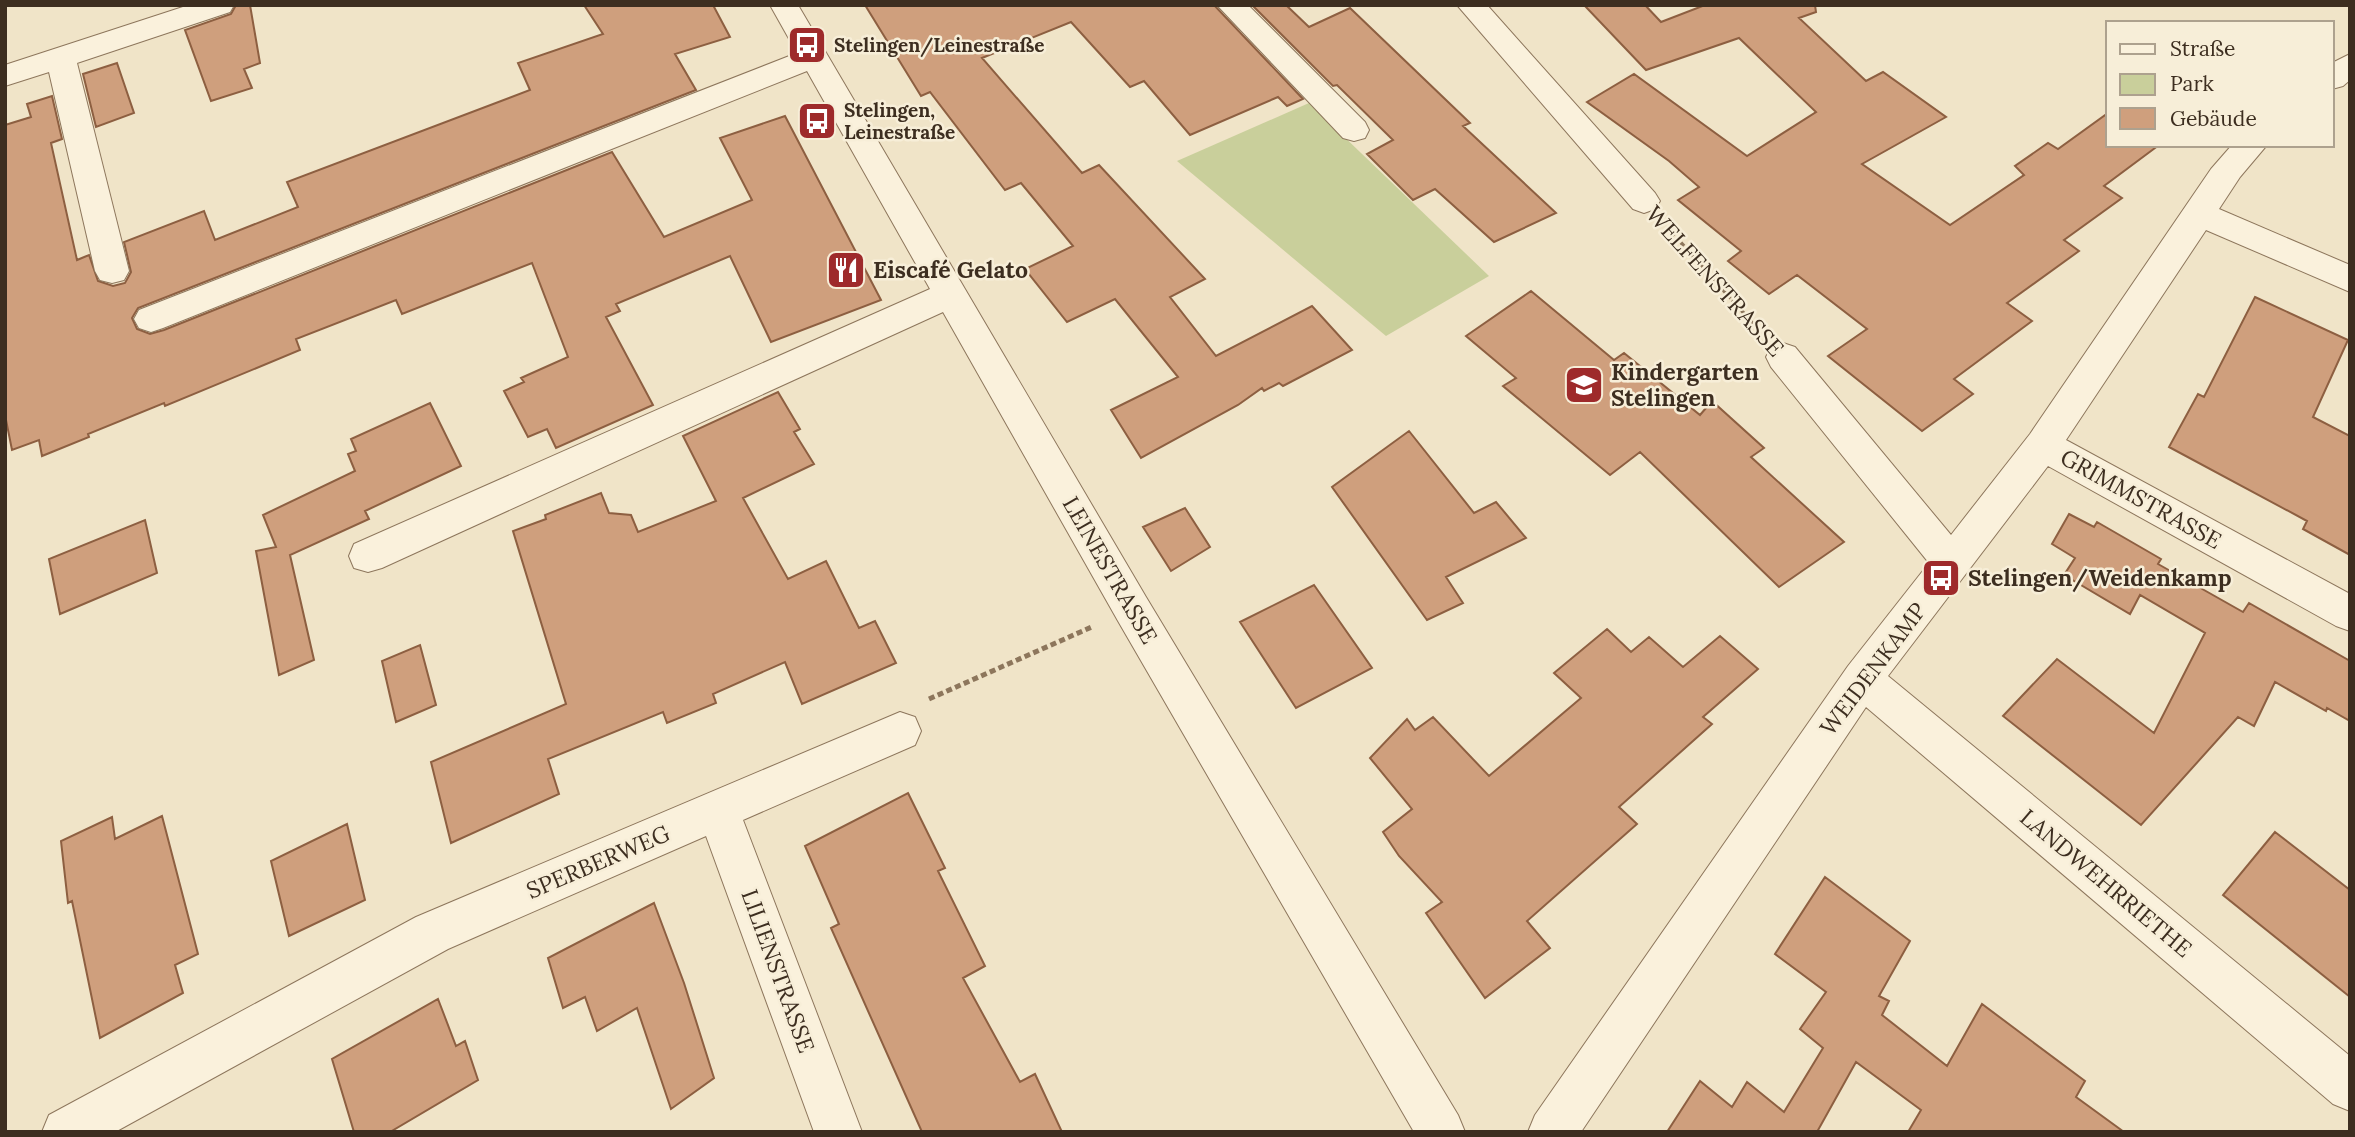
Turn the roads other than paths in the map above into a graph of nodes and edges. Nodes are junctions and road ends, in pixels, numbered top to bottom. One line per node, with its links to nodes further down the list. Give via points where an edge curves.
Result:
1 (220, 5): 6 (street)
2 (784, 5): 5 (street, LEINESTRASSE)
3 (1230, 5): 10 (street)
4 (1471, 5): 12 (street, WELFENSTRASSE)
5 (814, 57): 16 (street, LEINESTRASSE); 17 (street)
6 (61, 58): 8 (street); 14 (street)
7 (2350, 64): 9 (street)
8 (5, 76)
9 (2334, 77)
10 (1354, 130)
11 (2250, 147): 13 (street, WEIDENKAMP, via 2215,186)
12 (1644, 201)
13 (2200, 214): 15 (street); 19 (street, WEIDENKAMP)
14 (112, 271)
15 (2350, 279)
16 (951, 294): 20 (street); 29 (street, LEINESTRASSE)
17 (151, 319)
18 (1783, 357): 21 (street, WELFENSTRASSE)
19 (2043, 445): 21 (street, WEIDENKAMP); 22 (street, GRIMMSTRASSE)
20 (368, 556)
21 (1952, 564): 23 (street, WEIDENKAMP)
22 (2350, 614)
23 (1862, 679): 26 (street, LANDWEHRRIETHE); 30 (street, WEIDENKAMP)
24 (900, 731): 25 (street, SPERBERWEG)
25 (718, 811): 27 (street, SPERBERWEG, via 432,933); 28 (street, LILIENSTRASSE)
26 (2350, 1087)
27 (66, 1132)
28 (838, 1132)
29 (1441, 1132)
30 (1552, 1132)

